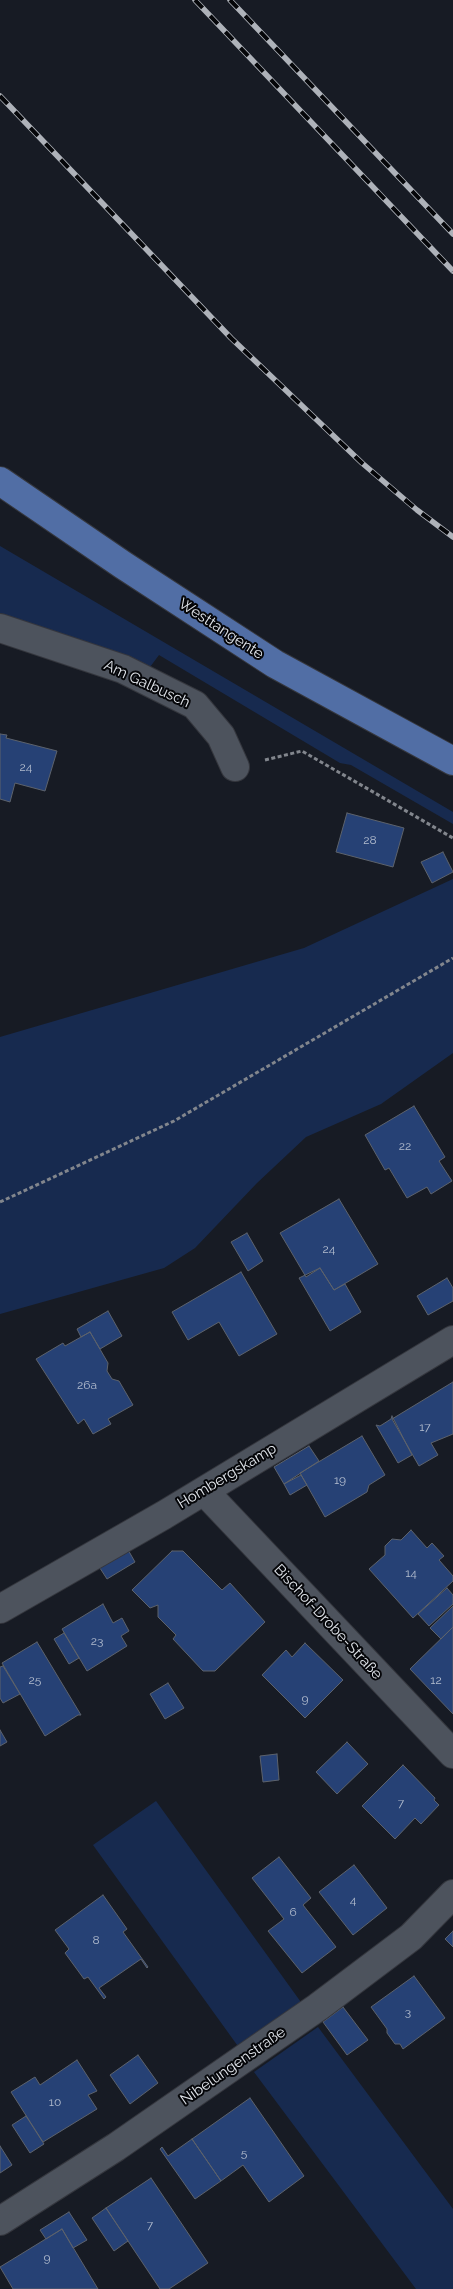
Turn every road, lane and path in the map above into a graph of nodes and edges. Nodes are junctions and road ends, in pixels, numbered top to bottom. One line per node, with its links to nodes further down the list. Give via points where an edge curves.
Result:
1 (0, 481): 3 (main road, Westtangente, via 275,664)
2 (0, 628): 4 (street, Am Galbusch, via 123,669 195,705 221,736)
3 (453, 761)
4 (235, 767): 5 (path, via 302,751)
5 (453, 838)
6 (453, 958): 7 (path, via 174,1121)
7 (0, 1202)
8 (453, 1340): 9 (street, Hombergskamp)
9 (204, 1490): 10 (street, Hombergskamp); 11 (street, Bischof-Drobe-Straße)
10 (0, 1609)
11 (453, 1754)
12 (453, 1894): 13 (street, Nibelungenstraße, via 411,1937 318,2007 116,2146)
13 (0, 2221)

